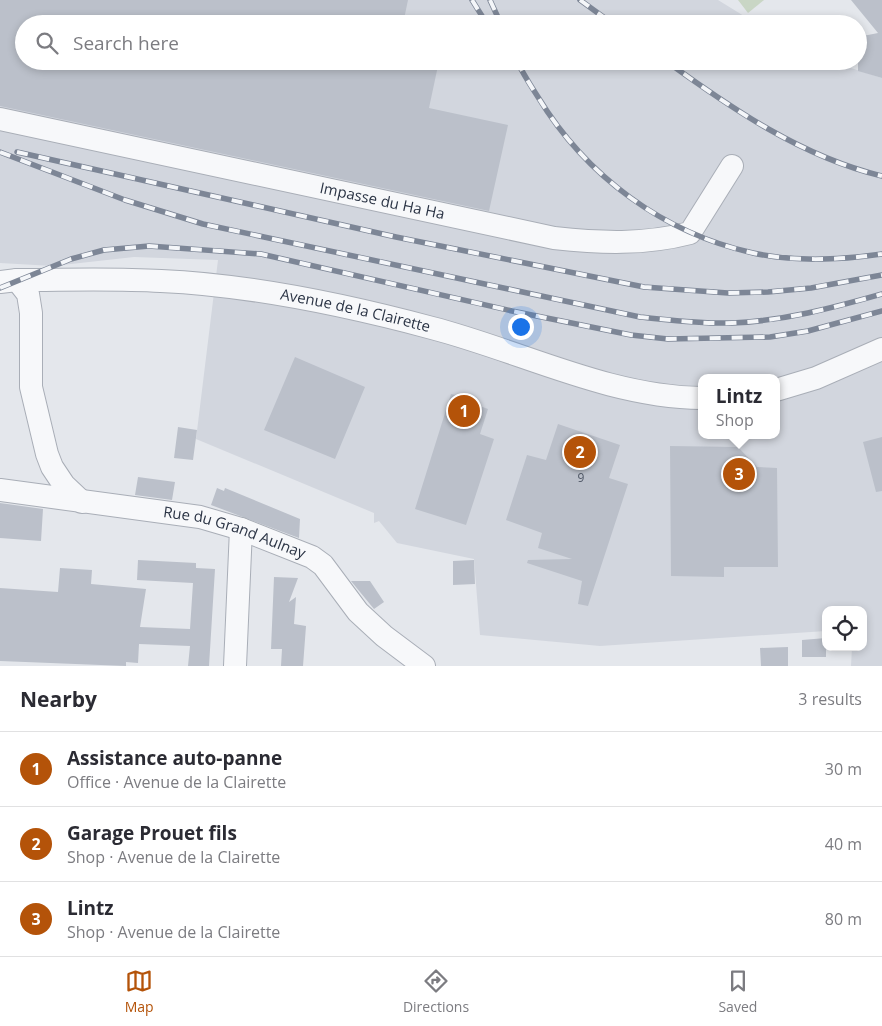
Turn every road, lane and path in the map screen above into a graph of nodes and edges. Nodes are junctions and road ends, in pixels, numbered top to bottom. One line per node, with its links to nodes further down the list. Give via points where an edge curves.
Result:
1 (0, 119): 2 (street, Impasse du Ha Ha, via 554,238 608,244 664,240 690,233)
2 (732, 166)
3 (9, 281): 6 (street, Avenue de la Clairette, via 161,281 340,304 434,328 622,388); 8 (street, via 28,294 31,387 47,454 64,486)
4 (882, 349): 5 (street, via 816,378)
5 (780, 389)
6 (698, 398)
7 (0, 490): 8 (street, Rue du Grand Aulnay)
8 (82, 502): 9 (street, Rue du Grand Aulnay, via 200,517)
9 (242, 529): 10 (street); 11 (street, Rue du Grand Aulnay, via 312,557 323,565 358,612)
10 (235, 666)
11 (424, 666)

